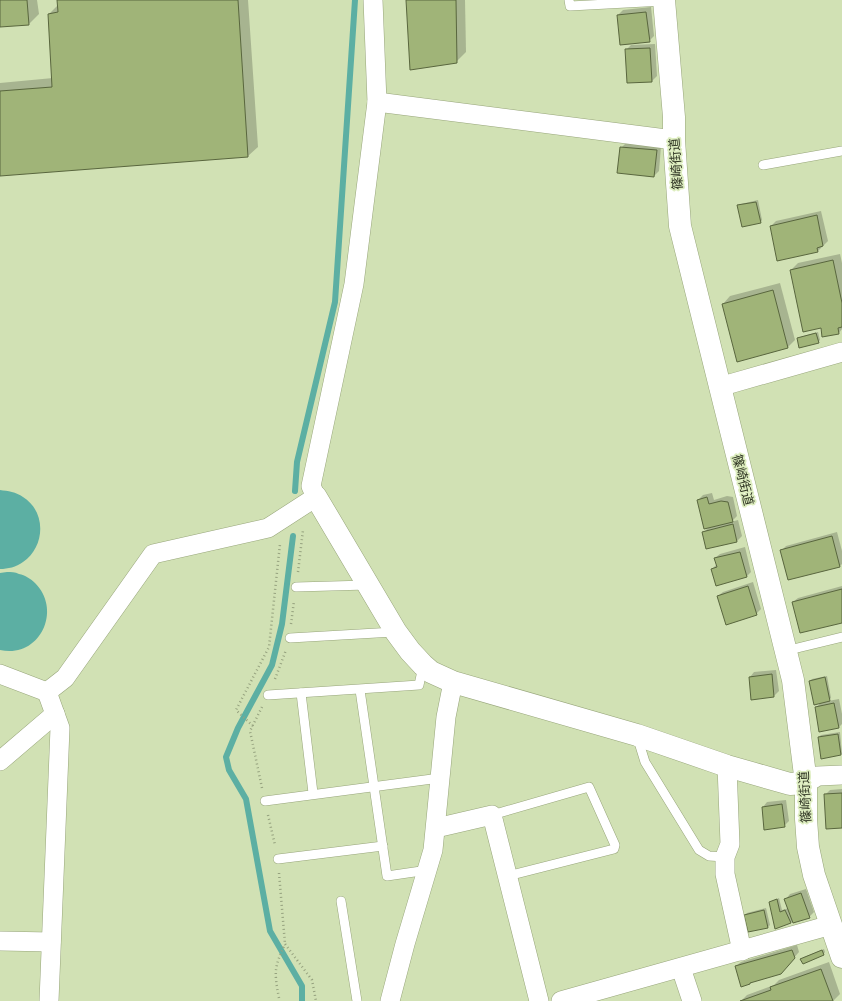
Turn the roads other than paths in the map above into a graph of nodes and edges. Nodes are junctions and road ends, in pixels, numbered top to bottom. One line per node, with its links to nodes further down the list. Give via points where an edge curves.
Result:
1 (373, 0): 4 (street)
2 (569, 0): 3 (lane, via 570,6)
3 (664, 1): 5 (street, 篠崎街道)
4 (377, 102): 5 (street); 10 (street, via 354,284 311,486)
5 (674, 140): 9 (street, 篠崎街道, via 680,226)
6 (842, 151): 7 (lane)
7 (763, 165)
8 (842, 352): 9 (street)
9 (720, 387): 16 (street, 篠崎街道)
10 (311, 500): 11 (street); 21 (street, via 268,528 153,554 65,678)
11 (369, 585): 12 (lane); 13 (street)
12 (296, 587)
13 (396, 632): 15 (lane); 17 (street)
14 (842, 637): 16 (lane)
15 (290, 638)
16 (785, 651): 30 (street, 篠崎街道, via 793,680)
17 (423, 665): 19 (street, via 431,672); 20 (lane, via 419,685)
18 (0, 674): 21 (street)
19 (453, 682): 25 (street); 29 (street, via 446,717)
20 (360, 690): 22 (lane); 31 (lane)
21 (47, 692): 24 (street)
22 (302, 693): 23 (lane); 32 (lane)
23 (268, 695)
24 (55, 714): 26 (street); 44 (street, via 60,728)
25 (637, 735): 27 (street); 37 (lane, via 645,762 699,850 709,856)
26 (0, 761)
27 (726, 766): 30 (street, via 790,784); 37 (street, via 730,844)
28 (842, 775): 30 (street, via 818,776)
29 (440, 778): 31 (lane); 35 (street)
30 (806, 783): 43 (street, 篠崎街道, via 808,848 814,875)
31 (374, 786): 32 (lane); 36 (lane)
32 (313, 793): 33 (lane)
33 (265, 801)
34 (492, 815): 35 (street); 40 (street); 40 (lane, via 589,788 615,845 614,850)
35 (436, 828): 39 (street)
36 (383, 846): 38 (lane); 39 (lane, via 387,876)
37 (725, 857): 45 (street, via 725,874)
38 (278, 858)
39 (428, 870): 49 (street)
40 (508, 876): 50 (street)
41 (341, 901): 48 (lane)
42 (0, 941): 44 (street)
43 (838, 941): 45 (street)
44 (51, 942): 47 (street)
45 (742, 951): 46 (street)
46 (682, 968): 51 (street); 52 (street)
47 (49, 1001)
48 (357, 1001)
49 (390, 1001)
50 (539, 1001)
51 (561, 1001)
52 (692, 1001)

